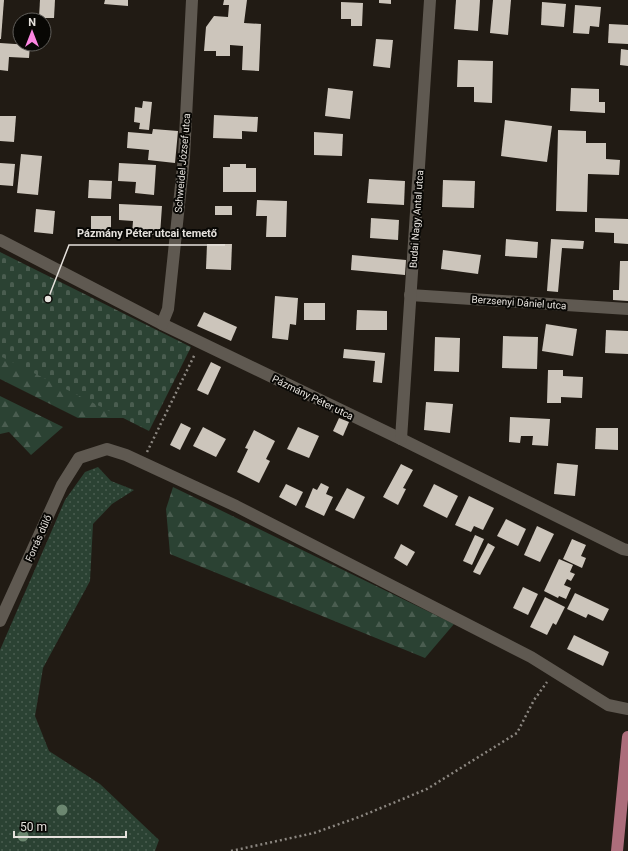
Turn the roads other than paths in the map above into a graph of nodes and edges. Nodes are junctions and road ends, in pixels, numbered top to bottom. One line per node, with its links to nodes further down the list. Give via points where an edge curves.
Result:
1 (192, 0): 6 (street, Schweidel József utca, via 184,157 168,309)
2 (430, 0): 4 (street, Budai Nagy Antal utca)
3 (0, 240): 6 (street, Pázmány Péter utca)
4 (410, 295): 5 (street, Berzsenyi Dániel utca); 7 (street, Budai Nagy Antal utca)
5 (628, 309)
6 (162, 324): 7 (street, Pázmány Péter utca)
7 (401, 439): 8 (street, Pázmány Péter utca)
8 (628, 550)
9 (0, 621): 10 (street, Forrás dűlő, via 62,485 79,458 106,448 236,506 531,656 608,705)
10 (628, 709)
11 (628, 737): 12 (main road)
12 (617, 851)

